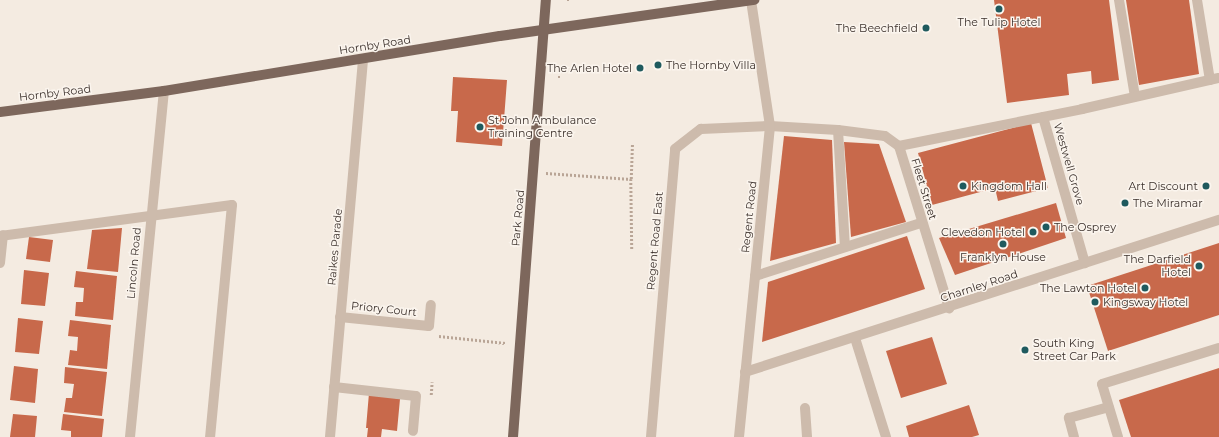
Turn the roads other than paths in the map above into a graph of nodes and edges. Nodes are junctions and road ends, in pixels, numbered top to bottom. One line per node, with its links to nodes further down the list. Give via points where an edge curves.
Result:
1 (546, 0): 7 (main road, Park Road)
2 (751, 0): 3 (main road, Hornby Road); 6 (main road, Hornby Road); 14 (street, Regent Road)
3 (754, 0)
4 (1119, 0): 11 (street)
5 (1197, 0): 9 (street)
6 (727, 2): 7 (main road, Hornby Road)
7 (545, 29): 8 (main road, Hornby Road); 38 (main road, Park Road)
8 (363, 59): 10 (main road, Hornby Road); 27 (street, Raikes Parade)
9 (1214, 79): 11 (street)
10 (164, 91): 12 (main road, Hornby Road); 17 (street, Lincoln Road)
11 (1135, 97): 13 (street)
12 (0, 112)
13 (1043, 117): 16 (street); 23 (street, Westwell Grove)
14 (770, 126): 15 (street, Regent Road East); 24 (street, Regent Road); 39 (street, Regent Road East, via 701,129 675,149)
15 (838, 130): 16 (street, Regent Road East, via 886,136); 21 (street)
16 (899, 146): 19 (street, Fleet Street)
17 (150, 215): 20 (street); 35 (street, Lincoln Road); 36 (street, via 232,205)
18 (1219, 220): 23 (street, Charnley Road)
19 (921, 223): 21 (street); 26 (street, Fleet Street)
20 (1, 236): 22 (street)
21 (845, 247): 24 (street)
22 (0, 263)
23 (1085, 263): 26 (street, Charnley Road)
24 (755, 276): 30 (street, Regent Road)
25 (432, 305): 27 (street, Priory Court, via 429,326)
26 (949, 308): 28 (street, Charnley Road)
27 (340, 317): 31 (street, Raikes Parade)
28 (855, 338): 30 (street, Charnley Road); 42 (street)
29 (1219, 348): 32 (street, via 1102,384)
30 (745, 372): 40 (street, Regent Road)
31 (334, 387): 34 (street, via 416,396); 37 (street, Raikes Parade)
32 (1109, 407): 43 (street, via 1068,418); 44 (street)
33 (805, 408): 41 (street)
34 (413, 431)
35 (130, 437)
36 (210, 437)
37 (330, 437)
38 (513, 437)
39 (651, 437)
40 (739, 437)
41 (807, 437)
42 (886, 437)
43 (1074, 437)
44 (1118, 437)

